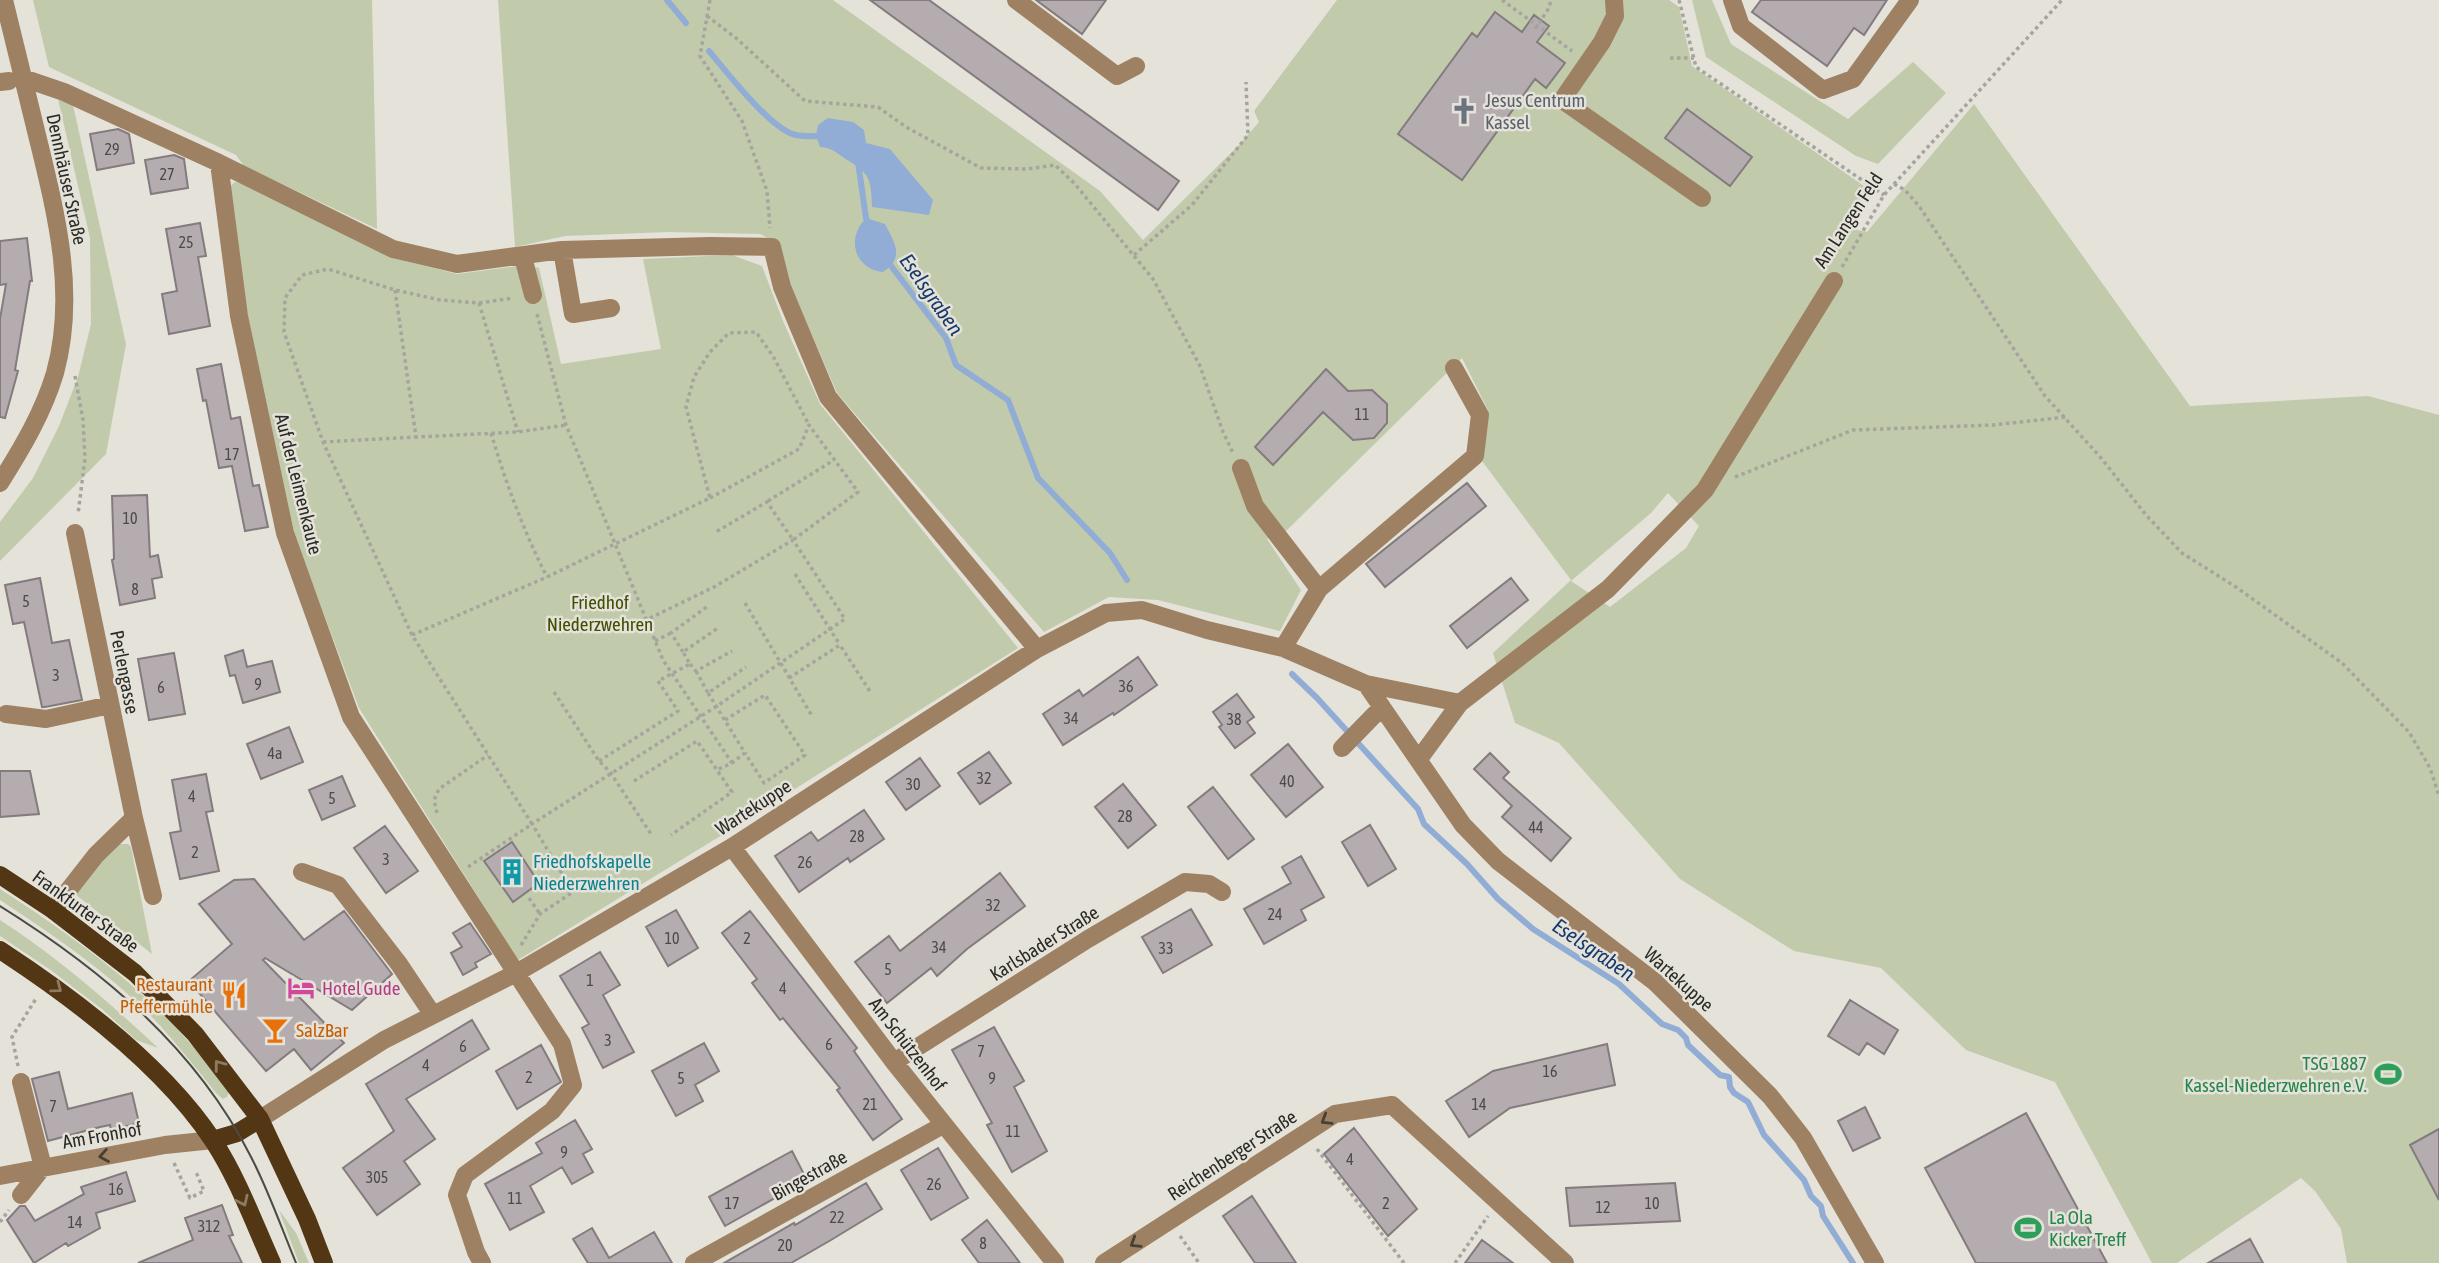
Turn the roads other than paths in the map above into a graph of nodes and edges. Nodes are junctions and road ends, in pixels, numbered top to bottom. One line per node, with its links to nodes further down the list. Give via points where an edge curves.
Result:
1 (4, 0): 7 (street, Dennhäuser Straße)
2 (1016, 0): 6 (street, via 1117,76)
3 (1614, 0): 9 (street, via 1615,16 1602,42 1562,100)
4 (1732, 0): 5 (street, via 1741,26 1823,90 1853,79)
5 (1910, 0)
6 (1136, 66)
7 (11, 80): 8 (street, via 64,92); 17 (street, Dennhäuser Straße, via 57,218 64,265 64,316 55,371 40,413)
8 (219, 163): 11 (street, via 393,249 457,264); 37 (street, Auf der Leimenkaute, via 240,316 285,533 351,718)
9 (1702, 198)
10 (562, 250): 11 (street); 14 (street, via 573,314); 21 (street, via 772,247 782,287 828,397)
11 (523, 257): 13 (street)
12 (1834, 281): 23 (street, Am Langen Feld, via 1705,490 1608,589)
13 (533, 295)
14 (611, 308)
15 (1454, 368): 19 (street, via 1480,415 1475,457)
16 (1241, 468): 19 (street, via 1255,506)
17 (0, 483)
18 (75, 533): 24 (street, Perlengasse)
19 (1319, 589): 20 (street)
20 (1283, 648): 21 (street, Wartekuppe, via 1142,610 1106,613); 22 (street, Wartekuppe)
21 (1037, 649): 30 (street, Wartekuppe)
22 (1366, 684): 23 (street, Wartekuppe); 25 (street, Wartekuppe)
23 (1460, 703): 28 (street)
24 (110, 705): 26 (street, via 46,719); 29 (street, Perlengasse)
25 (1382, 707): 27 (street); 28 (street, Wartekuppe)
26 (6, 714)
27 (1342, 748)
28 (1419, 759): 54 (street, Wartekuppe, via 1463,824 1499,861 1655,982 1770,1096 1804,1138)
29 (134, 818): 34 (street, Perlengasse); 35 (street, via 96,855)
30 (732, 846): 37 (street, Wartekuppe); 39 (street, Am Schützenhof)
31 (302, 872): 38 (street, via 338,885)
32 (0, 875): 35 (main road, Frankfurter Straße)
33 (1222, 892): 39 (street, Karlsbader Straße, via 1209,884 1185,882)
34 (153, 896)
35 (54, 910): 41 (main road, Frankfurter Straße, one-way to 35, via 163,999)
36 (0, 950): 43 (main road, one-way to 43, via 91,1014 166,1083)
37 (518, 972): 38 (street, Wartekuppe); 49 (street, Auf der Leimenkaute, via 562,1044 573,1085 552,1111 464,1175 457,1195)
38 (433, 1015): 41 (street, Wartekuppe, via 384,1040)
39 (894, 1062): 42 (street, Am Schützenhof)
40 (22, 1082): 44 (street)
41 (260, 1119): 43 (main road); 48 (main road, Frankfurter Straße)
42 (943, 1125): 50 (street, Bingestraße); 51 (street, Am Schützenhof)
43 (213, 1140): 44 (street, Am Fronhof, one-way to 44, via 165,1144); 47 (main road, one-way to 47)
44 (43, 1167): 45 (street, Am Fronhof); 46 (street)
45 (0, 1176)
46 (21, 1195)
47 (272, 1263)
48 (324, 1263)
49 (482, 1263)
50 (694, 1263)
51 (1055, 1263)
52 (1104, 1263): 53 (street, Reichenberger Straße, one-way to 52, via 1392,1105 1335,1114)
53 (1565, 1263)
54 (1875, 1263)

